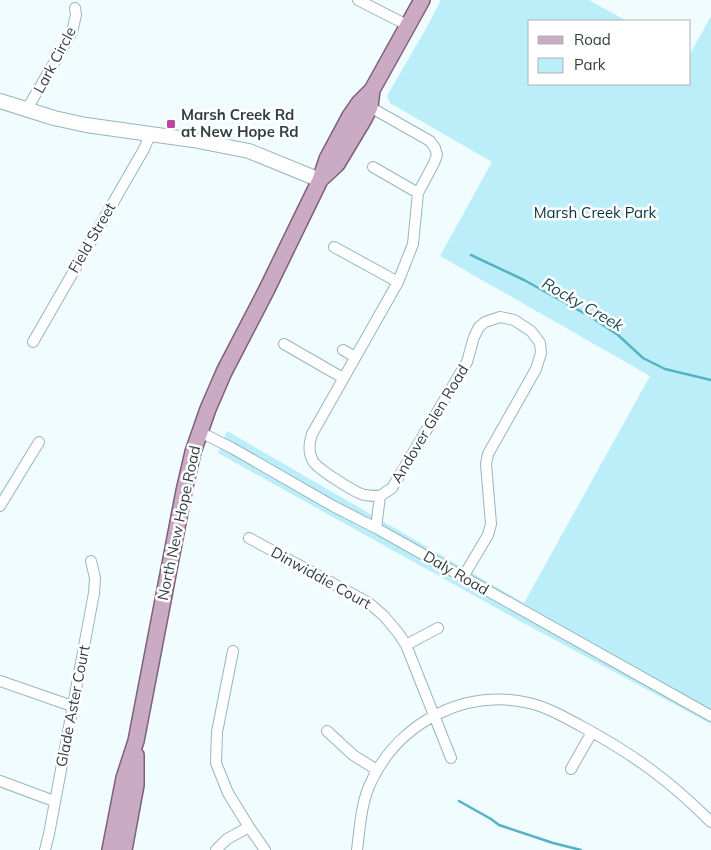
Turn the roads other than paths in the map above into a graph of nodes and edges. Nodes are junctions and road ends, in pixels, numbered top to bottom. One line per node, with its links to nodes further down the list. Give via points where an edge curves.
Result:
1 (358, 0): 4 (street)
2 (422, 0): 4 (main road, North New Hope Road)
3 (74, 8): 8 (street, Lark Circle, via 76,15 72,32)
4 (407, 26): 5 (main road, North New Hope Road)
5 (372, 90): 7 (main road, North New Hope Road); 11 (main road, North New Hope Road, via 350,116 327,158)
6 (0, 101): 8 (street)
7 (370, 107): 11 (main road, North New Hope Road, via 337,164); 12 (street, Andover Glen Road, via 430,141 435,148 434,163)
8 (27, 109): 9 (street, via 81,124)
9 (150, 134): 11 (street, via 249,152); 15 (street, Field Street)
10 (373, 167): 12 (street)
11 (320, 180): 20 (main road, North New Hope Road, via 224,372)
12 (418, 193): 14 (street, Andover Glen Road, via 412,244)
13 (334, 247): 14 (street)
14 (398, 282): 18 (street, Andover Glen Road)
15 (33, 342)
16 (284, 344): 19 (street)
17 (343, 350): 18 (street)
18 (355, 357): 19 (street, Andover Glen Road)
19 (344, 378): 22 (street, Andover Glen Road, via 312,434 309,452 313,463 320,469 360,493)
20 (200, 432): 24 (street, Daly Road); 37 (main road, North New Hope Road, via 184,491)
21 (39, 442): 23 (street)
22 (380, 496): 24 (street); 27 (street, Andover Glen Road, via 392,488 467,362 479,326 500,317 514,320 531,331 540,343 539,362 488,454 491,524)
23 (0, 506)
24 (376, 528): 27 (street, Daly Road)
25 (249, 538): 29 (street, Dinwiddie Court, via 369,603 384,616)
26 (91, 561): 32 (street, Glade Aster Court, via 94,593)
27 (463, 577): 34 (street, Daly Road)
28 (438, 628): 29 (street)
29 (406, 646): 33 (street, Dinwiddie Court)
30 (233, 651): 44 (street, via 217,732 216,763 228,793)
31 (0, 681): 32 (street)
32 (72, 706): 42 (street, Glade Aster Court)
33 (434, 715): 36 (street, via 473,701 511,700 542,707); 38 (street, Dinwiddie Court); 40 (street, via 394,746)
34 (711, 716)
35 (328, 731): 40 (street, via 340,745)
36 (592, 732): 39 (street); 43 (street, via 650,767)
37 (136, 742): 46 (main road, North New Hope Road, via 124,778); 47 (main road, North New Hope Road, via 136,785)
38 (451, 758)
39 (571, 769)
40 (377, 770): 50 (street, via 365,800)
41 (0, 781): 42 (street)
42 (54, 801): 45 (street, Glade Aster Court)
43 (711, 822)
44 (249, 827): 48 (street, via 227,839); 49 (street)
45 (45, 850)
46 (110, 850)
47 (124, 850)
48 (216, 850)
49 (266, 850)
50 (357, 850)

